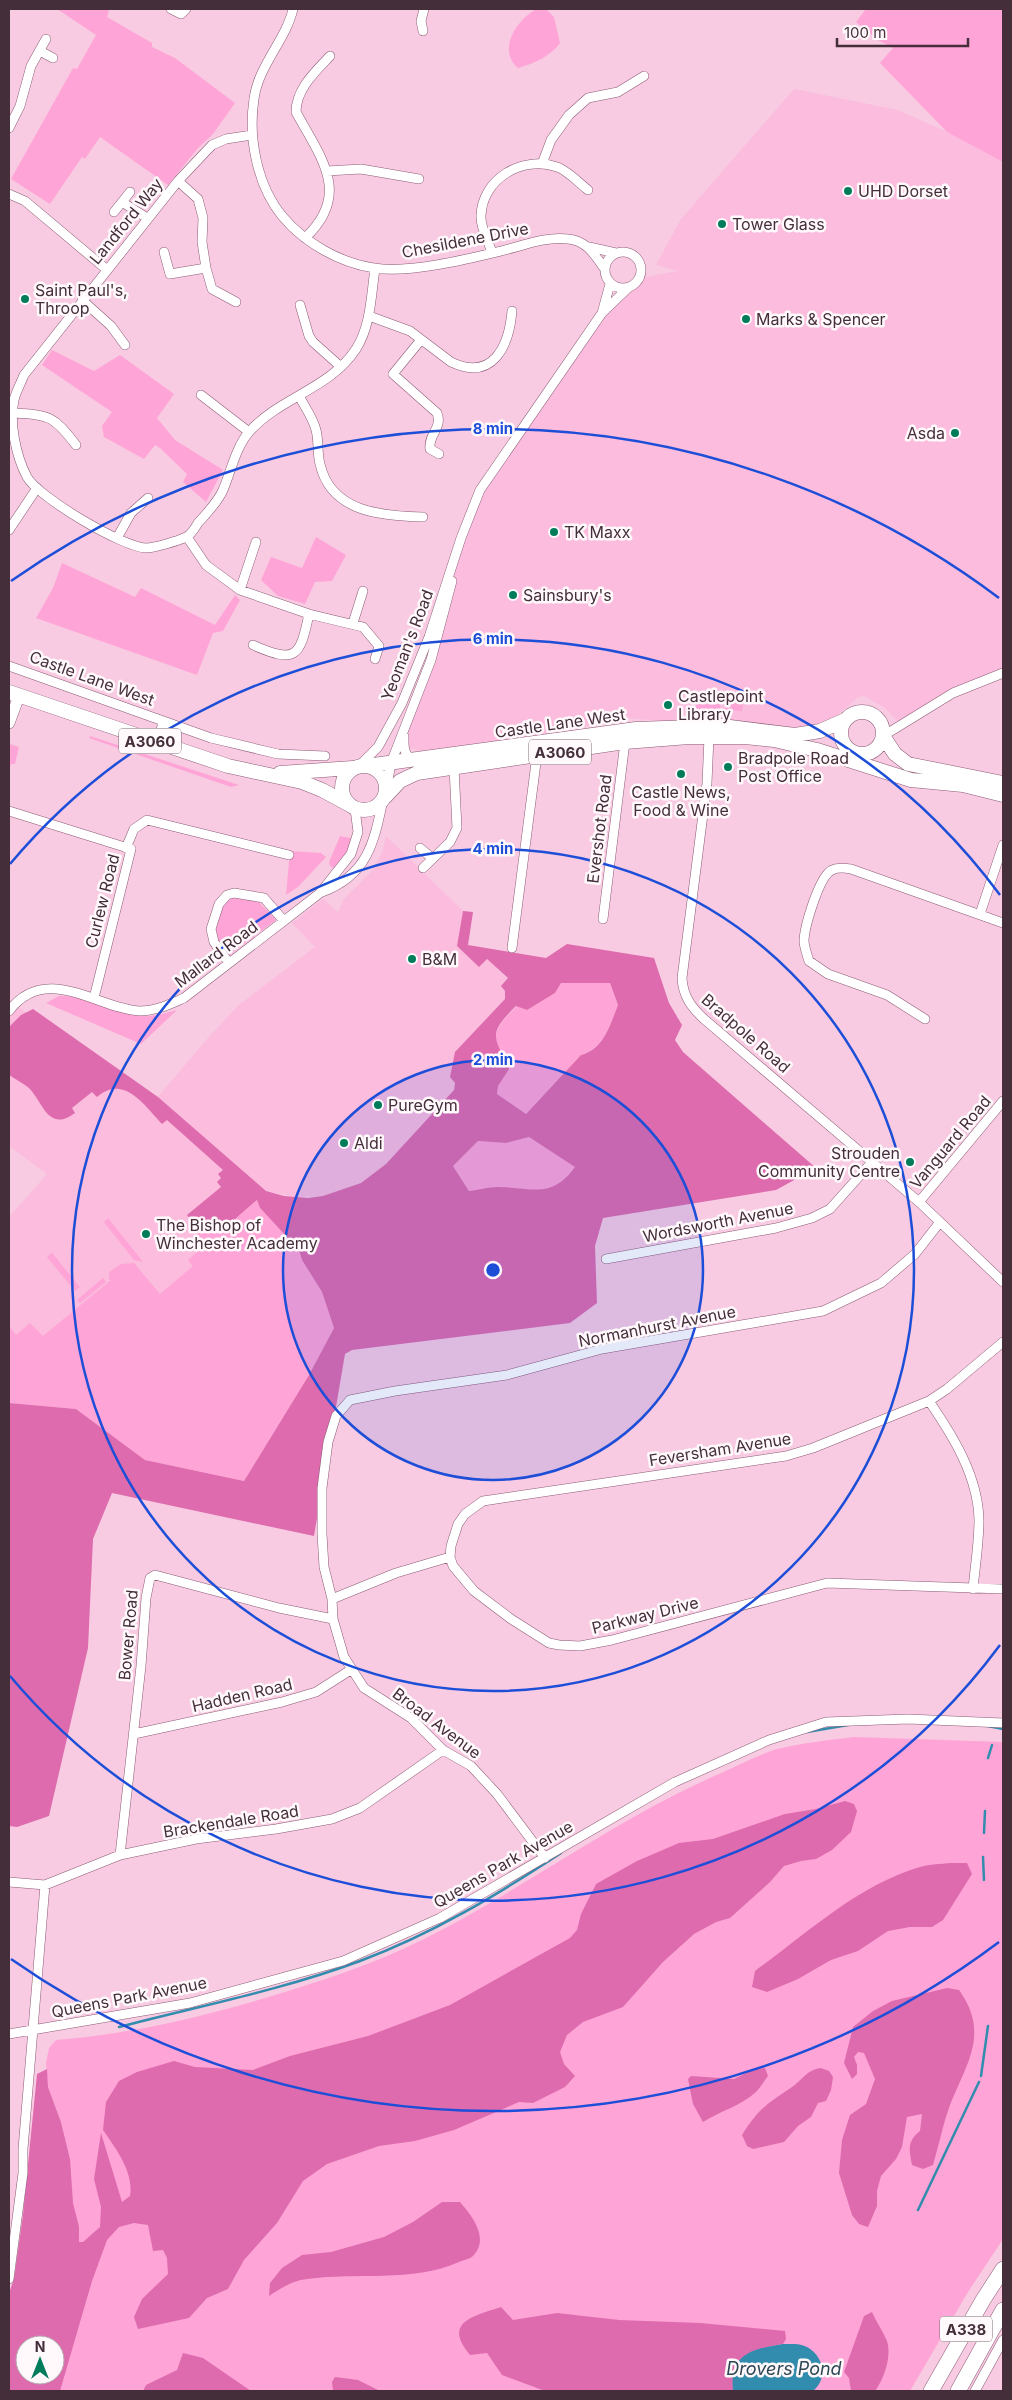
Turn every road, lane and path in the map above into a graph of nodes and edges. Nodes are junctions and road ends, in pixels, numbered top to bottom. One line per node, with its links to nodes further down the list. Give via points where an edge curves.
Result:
1 (171, 9): 2 (street, via 181,14)
2 (186, 9)
3 (293, 9): 12 (street, Chesildene Drive, via 254,96)
4 (424, 9): 5 (street)
5 (423, 31)
6 (46, 39): 7 (street)
7 (40, 51): 9 (street); 11 (street, via 31,66 20,106)
8 (330, 56): 14 (street, via 299,95 296,112)
9 (53, 58)
10 (644, 76): 13 (street, via 618,92 588,98 569,115 551,140)
11 (9, 128)
12 (252, 134): 16 (street, Landford Way, via 212,145); 23 (street, Chesildene Drive, via 271,199)
13 (542, 164): 17 (street, via 558,167); 26 (street, via 506,172 495,181 483,199 480,218)
14 (327, 171): 15 (street, via 361,170); 23 (street, via 331,190 328,209 319,225)
15 (419, 179)
16 (178, 181): 22 (street, Landford Way); 28 (street, via 198,199 203,218)
17 (588, 190)
18 (130, 192): 20 (street)
19 (9, 194): 30 (street, via 25,201)
20 (122, 202): 21 (street); 22 (street)
21 (114, 212)
22 (147, 218): 30 (street, Landford Way)
23 (305, 238): 31 (street, Chesildene Drive, via 335,256)
24 (589, 247): 26 (street, Chesildene Drive, via 573,240 550,239); 27 (street, Chesildene Drive); 29 (street)
25 (164, 252): 28 (street, via 170,274)
26 (492, 253): 31 (street, Chesildene Drive, via 404,268)
27 (616, 253): 29 (street); 33 (street, via 631,254 641,266 640,278)
28 (206, 268): 35 (street, via 212,288)
29 (604, 268): 32 (street)
30 (106, 269): 34 (street, Landford Way)
31 (375, 269): 39 (street)
32 (610, 284): 33 (street); 38 (street, Yeoman's Road)
33 (628, 288): 38 (street, Yeoman's Road)
34 (82, 300): 41 (street); 45 (street, Landford Way, via 24,375)
35 (236, 302)
36 (300, 305): 42 (street, via 309,336)
37 (512, 311): 40 (street, via 509,335 498,356 488,365 458,366)
38 (602, 313): 52 (street, Yeoman's Road, via 480,490)
39 (369, 316): 40 (street, via 410,331); 42 (street, via 362,339)
40 (420, 341): 48 (street, via 393,374 437,413 439,426 429,444 430,449)
41 (126, 345)
42 (341, 367): 44 (street)
43 (201, 394): 46 (street)
44 (299, 396): 46 (street, via 278,408); 51 (street, via 316,430 322,471 339,496 365,511)
45 (12, 413): 47 (street, via 46,415 61,425); 49 (street, Landford Way, via 16,448 28,478)
46 (249, 432): 54 (street, via 222,492)
47 (76, 445)
48 (439, 454)
49 (37, 488): 53 (street); 55 (street, Landford Way, via 58,505)
50 (148, 498): 55 (street, via 131,512)
51 (423, 517)
52 (466, 525): 69 (street, Yeoman's Road, via 431,660); 80 (street, Yeoman's Road, via 429,636 402,703 378,747)
53 (9, 530)
54 (187, 537): 55 (street, Landford Way, via 145,548); 57 (street, via 206,565)
55 (117, 538)
56 (256, 542): 57 (street)
57 (240, 590): 59 (street)
58 (363, 591): 60 (street)
59 (309, 614): 60 (street); 61 (street, via 303,643 292,654 277,656)
60 (353, 623): 62 (street, via 369,632 379,646)
61 (253, 645)
62 (375, 659)
63 (9, 666): 67 (street, Castle Lane West)
64 (1003, 673): 70 (street, via 953,693)
65 (14, 694): 68 (street); 73 (main road, Castle Lane West / A3060)
66 (845, 720): 70 (main road, via 859,712 872,715 880,723); 74 (main road, via 841,737); 78 (main road, Castle Lane West / A3060, via 811,734 722,726 636,729)
67 (164, 722): 73 (street, Castle Lane West); 77 (street, Castle Lane West, via 269,752)
68 (9, 723)
69 (404, 733): 78 (street, via 405,750); 79 (street, Yeoman's Road)
70 (883, 736): 74 (main road, via 872,752); 84 (main road, via 895,754 908,764)
71 (709, 737): 72 (main road, Castle Lane West / A3060); 76 (main road, Castle Lane West / A3060, via 774,740); 106 (street, Bradpole Road, via 707,783 683,990 692,1007 704,1019)
72 (625, 742): 75 (main road, Castle Lane West / A3060); 97 (street, Evershot Road)
73 (155, 743): 83 (main road, Castle Lane West / A3060)
74 (855, 753): 76 (main road, Castle Lane West / A3060); 82 (main road)
75 (537, 755): 81 (main road, Castle Lane West / A3060); 100 (street)
76 (835, 755): 82 (main road, Castle Lane West / A3060)
77 (325, 756)
78 (414, 760): 79 (main road, Castle Lane West / A3060)
79 (392, 763): 80 (main road, Castle Lane West / A3060); 86 (street, Yeoman's Road)
80 (360, 767): 83 (main road, Castle Lane West / A3060); 86 (main road, via 374,768 384,778); 87 (main road, via 348,772 341,785 344,799)
81 (454, 768): 86 (main road, Castle Lane West / A3060, via 411,775); 93 (street, via 457,828 450,842)
82 (875, 770): 85 (main road, Castle Lane West / A3060, via 911,780 963,785)
83 (265, 774): 87 (main road, Castle Lane West / A3060, via 317,787)
84 (1003, 783)
85 (1003, 795)
86 (384, 796): 87 (main road, via 374,808); 95 (street, Mallard Road, via 376,835 364,861 351,875)
87 (352, 807): 95 (street, Mallard Road, via 358,832 352,854)
88 (9, 811): 90 (street, Curlew Road)
89 (1003, 845): 96 (street)
90 (126, 848): 92 (street, via 134,829 147,820); 102 (street, Curlew Road, via 131,850)
91 (420, 848): 93 (street)
92 (289, 855)
93 (432, 858): 94 (street)
94 (423, 868)
95 (320, 893): 98 (street, Mallard Road)
96 (980, 914): 99 (street); 104 (street, via 851,870 833,869 824,878 806,925 804,941 809,961 828,974 887,995)
97 (603, 919)
98 (284, 921): 101 (street, Mallard Road); 101 (street, via 264,898 234,893 227,895 219,904 211,933)
99 (1003, 923)
100 (512, 948)
101 (229, 963): 102 (street, Mallard Road, via 184,998 162,1008 141,1011)
102 (94, 998): 103 (street, Mallard Road, via 76,991 49,989 29,994)
103 (9, 1011)
104 (925, 1019)
105 (1003, 1100): 107 (street, Vanguard Road)
106 (872, 1162): 107 (street, Bradpole Road); 109 (street, Wordsworth Avenue, via 830,1209 812,1218 776,1228)
107 (919, 1202): 108 (street, Bradpole Road)
108 (940, 1222): 110 (street, Bradpole Road); 112 (street, Normanhurst Avenue, via 915,1254 881,1283 823,1311 602,1349 507,1375 395,1390)
109 (606, 1259)
110 (1003, 1282)
111 (1003, 1342): 113 (street, Feversham Avenue)
112 (350, 1400): 117 (street, Broad Avenue, via 336,1416 328,1442 322,1488 324,1567)
113 (929, 1401): 114 (street, Feversham Avenue, via 786,1456 482,1501 458,1524); 115 (street, via 952,1435 973,1482 979,1520)
114 (450, 1557): 115 (street, Parkway Drive, via 464,1582 511,1619 549,1643 570,1646 612,1640 827,1583); 117 (street, via 396,1573)
115 (973, 1589): 116 (street, Parkway Drive)
116 (1003, 1589)
117 (332, 1599): 118 (street, Broad Avenue)
118 (333, 1619): 119 (street, Broad Avenue, via 344,1657); 121 (street, Bower Road, via 152,1576 146,1598)
119 (352, 1669): 121 (street, Hadden Road, via 316,1692); 122 (street, Broad Avenue, via 364,1688 411,1718)
120 (1003, 1723): 124 (street, Queens Park Avenue, via 908,1718 826,1722 769,1740 675,1782)
121 (134, 1734): 123 (street, Bower Road)
122 (443, 1750): 123 (street, Brackendale Road, via 360,1808 332,1819 196,1839); 124 (street, Broad Avenue, via 471,1766 497,1794)
123 (120, 1855): 126 (street, Brackendale Road)
124 (545, 1858): 127 (street, Queens Park Avenue, via 440,1918 343,1961 190,2003)
125 (9, 1882): 126 (street, Brackendale Road)
126 (45, 1884): 127 (street)
127 (32, 2030): 128 (street, Queens Park Avenue); 130 (street, via 23,2173)
128 (9, 2034)
129 (1003, 2269): 133 (highway, A338)
130 (9, 2279)
131 (1003, 2310): 134 (highway, A338)
132 (1003, 2340): 135 (street)
133 (931, 2391)
134 (958, 2391)
135 (975, 2391)

